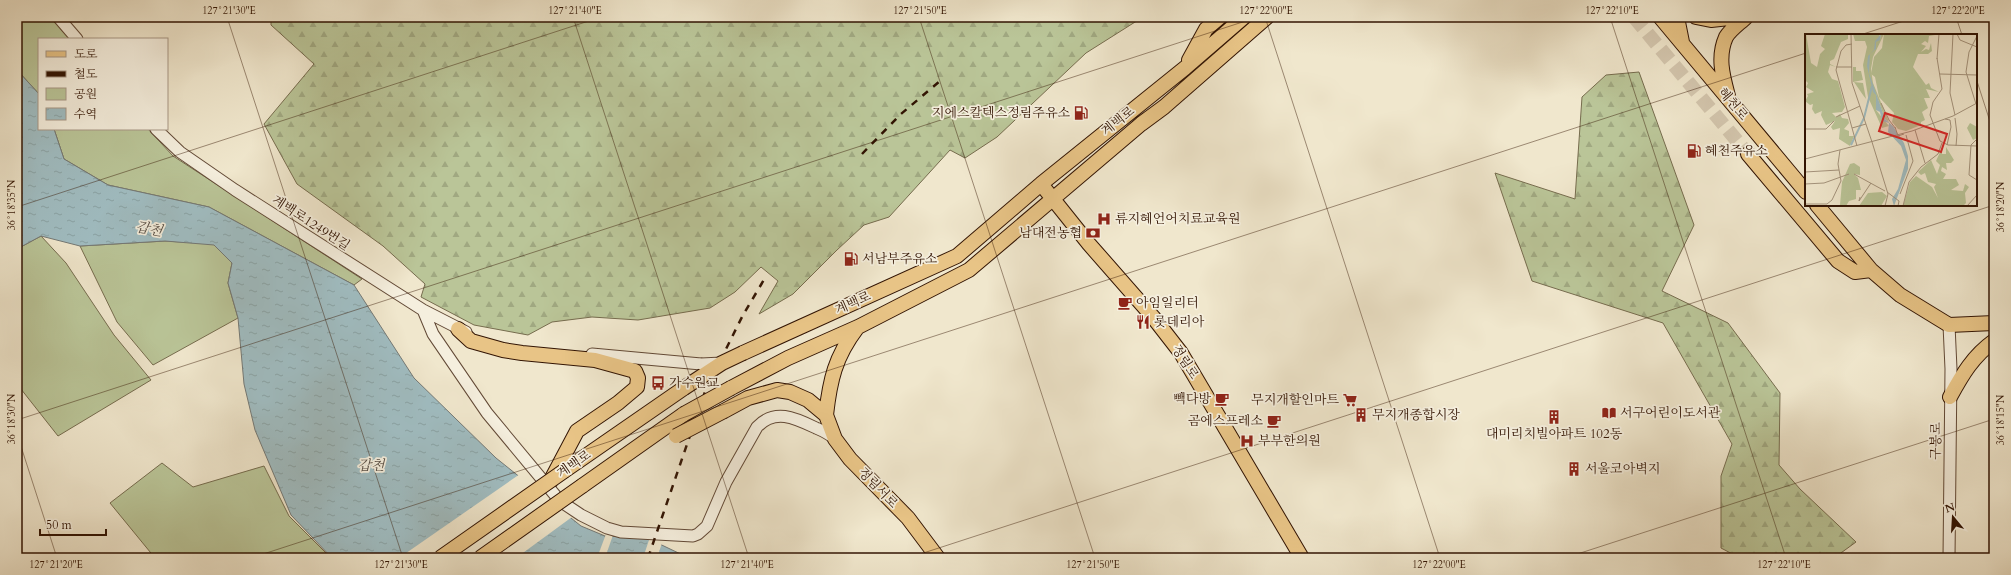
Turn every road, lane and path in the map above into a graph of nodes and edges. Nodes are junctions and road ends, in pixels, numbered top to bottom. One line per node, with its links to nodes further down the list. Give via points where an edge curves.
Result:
1 (58, 17): 10 (street)
2 (1220, 17): 12 (main road, via 1206,29)
3 (1244, 17): 12 (main road, 계백로)
4 (1267, 17): 18 (main road, 계백로)
5 (1660, 17): 11 (main road, 혜천로)
6 (1677, 17): 11 (main road)
7 (1696, 17): 8 (main road, via 1711,20)
8 (1738, 17)
9 (1746, 17): 13 (main road, via 1727,37 1722,53 1721,68)
10 (76, 38)
11 (1682, 43): 13 (main road, 혜천로)
12 (1185, 68): 16 (main road, 계백로)
13 (1729, 100): 17 (main road, 혜천로)
14 (157, 130): 21 (street, 계백로1249번길, via 180,152 235,190)
15 (1748, 154): 20 (main road, via 1838,261 1855,272)
16 (1041, 184): 18 (main road, 정림로); 27 (main road, 계백로, bridge, via 957,256)
17 (1805, 191)
18 (1054, 200): 24 (main road, 계백로, via 969,270); 36 (main road, 정림로, via 1181,353)
19 (1818, 206): 20 (main road)
20 (1871, 270): 23 (main road, via 1900,295)
21 (423, 310): 25 (street, 계백로1249번길); 31 (street, via 433,334 487,413 560,501 607,528 630,533 673,533 693,536 698,534 707,526 726,482 757,427 764,420 773,417 792,417 827,432)
22 (1994, 323): 23 (main road)
23 (1949, 325): 28 (street, 구봉로)
24 (858, 327): 29 (main road, via 844,345 834,369); 30 (main road, 계백로, bridge, via 788,358 731,388 684,414)
25 (458, 329): 27 (street, 계백로1249번길, bridge, via 509,346 646,360); 32 (main road, via 471,341 503,350 595,360 634,371 638,378 637,387 577,431)
26 (1994, 341): 28 (main road, via 1981,351 1964,372)
27 (722, 363): 32 (main road, 계백로, bridge)
28 (1950, 397): 37 (street, 구봉로)
29 (826, 415): 30 (main road, bridge, via 808,400 790,392 777,390 748,398 676,436); 31 (main road, 정림서로)
30 (653, 436): 34 (main road, 계백로, bridge)
31 (835, 439): 35 (main road, 정림서로, via 850,459 908,518)
32 (561, 468): 33 (main road, 계백로, bridge, via 550,482)
33 (440, 558)
34 (480, 558)
35 (938, 558)
36 (1302, 558)
37 (1949, 558)

